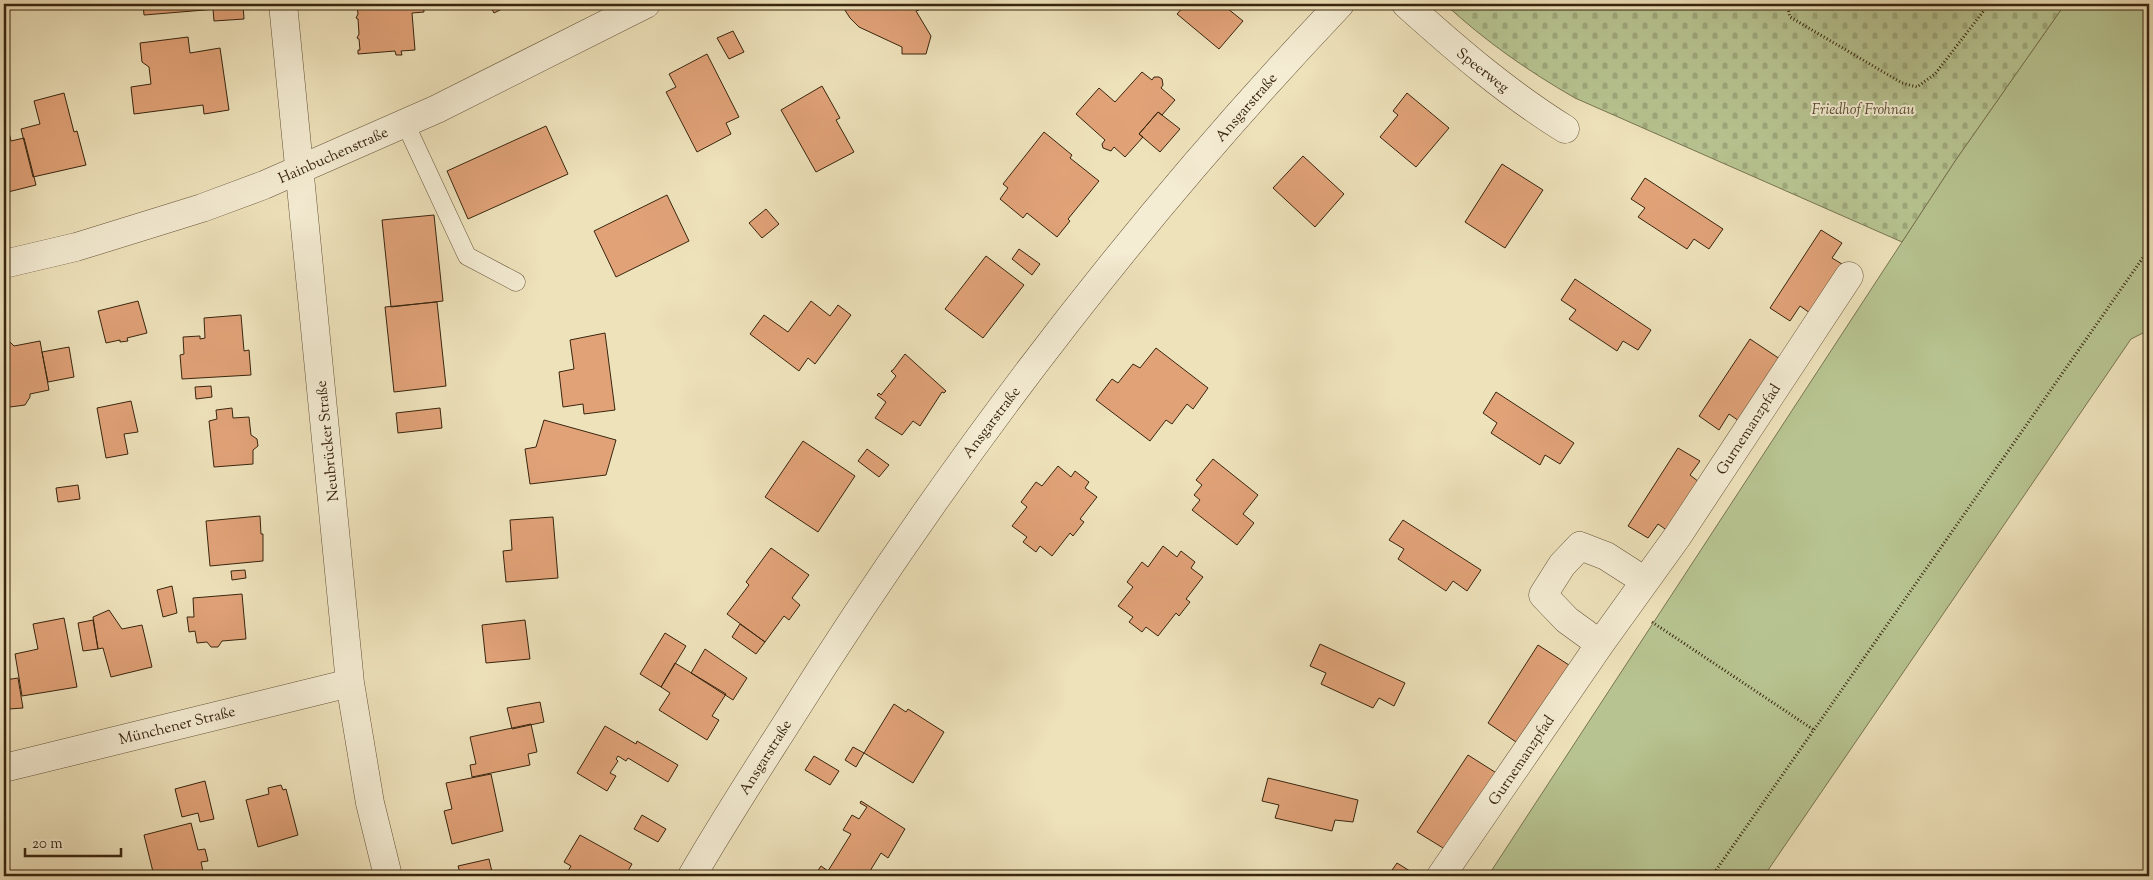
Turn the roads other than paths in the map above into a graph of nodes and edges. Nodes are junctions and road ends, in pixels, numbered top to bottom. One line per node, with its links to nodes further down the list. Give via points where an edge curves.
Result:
1 (283, 4): 7 (street, Neubrücker Straße)
2 (646, 4): 5 (street, Hainbuchenstraße)
3 (1340, 4): 16 (street, Ansgarstraße, via 1283,64 1123,250 965,455 859,609)
4 (1406, 4): 6 (street, Speerweg, via 1466,58 1533,109)
5 (405, 123): 7 (street, Hainbuchenstraße); 10 (lane, via 467,256)
6 (1565, 128)
7 (300, 168): 8 (street, Hainbuchenstraße, via 202,208 76,247); 13 (street, Neubrücker Straße)
8 (4, 264)
9 (1849, 276): 11 (street, Gurnemanzpfad)
10 (516, 282)
11 (1645, 581): 12 (street, Gurnemanzpfad); 12 (street, via 1606,556 1580,546 1562,565 1542,595 1567,620)
12 (1600, 644): 17 (street, Gurnemanzpfad)
13 (350, 683): 14 (street, Münchener Straße); 15 (street, Neubrücker Straße, via 370,803)
14 (4, 768)
15 (388, 876)
16 (692, 876)
17 (1441, 876)

